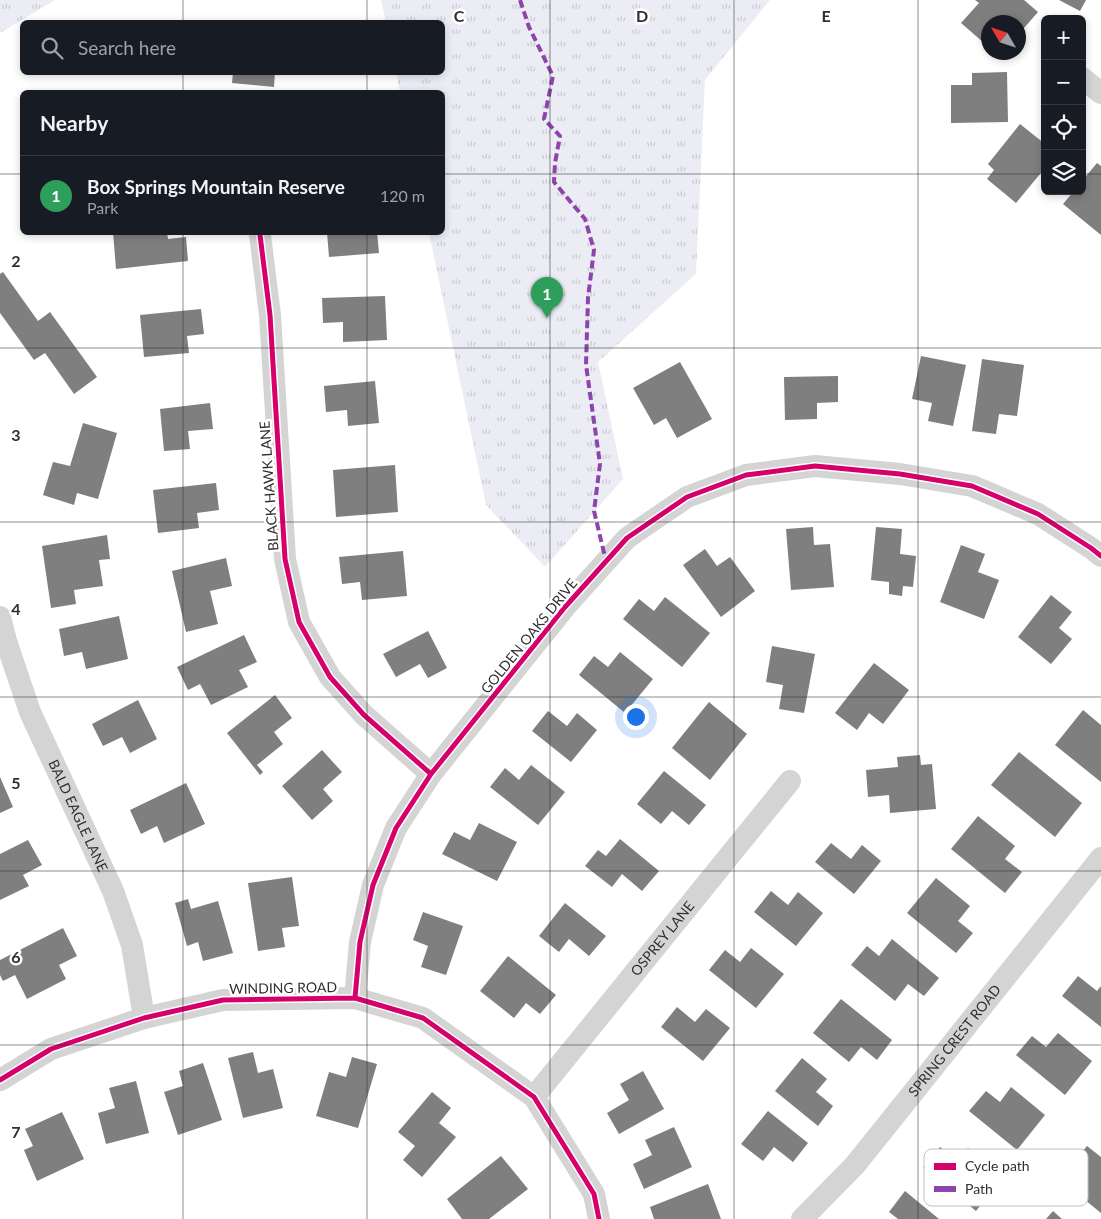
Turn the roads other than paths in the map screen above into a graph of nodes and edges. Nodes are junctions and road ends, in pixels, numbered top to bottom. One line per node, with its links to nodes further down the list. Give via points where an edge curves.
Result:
1 (1086, 81): 2 (street)
2 (1101, 92)
3 (260, 235): 6 (street, BLACK HAWK LANE, via 270,315 286,559 299,622 330,677 364,715)
4 (1101, 556): 6 (street, GOLDEN OAKS DRIVE, via 1038,514 972,486 900,474 815,466 746,475 688,497 627,538 565,607)
5 (0, 617): 10 (street, BALD EAGLE LANE, via 30,712 123,918 132,945)
6 (431, 774): 9 (street, GOLDEN OAKS DRIVE, via 396,828 373,885 360,942)
7 (790, 781): 12 (street, OSPREY LANE)
8 (1101, 858): 14 (street, SPRING CREST ROAD, via 856,1166)
9 (355, 998): 10 (street, WINDING ROAD, via 223,1000); 12 (street, WINDING ROAD, via 423,1018)
10 (144, 1018): 11 (street, WINDING ROAD, via 51,1048)
11 (0, 1080)
12 (534, 1097): 13 (street, WINDING ROAD, via 594,1194)
13 (599, 1219)
14 (802, 1219)

